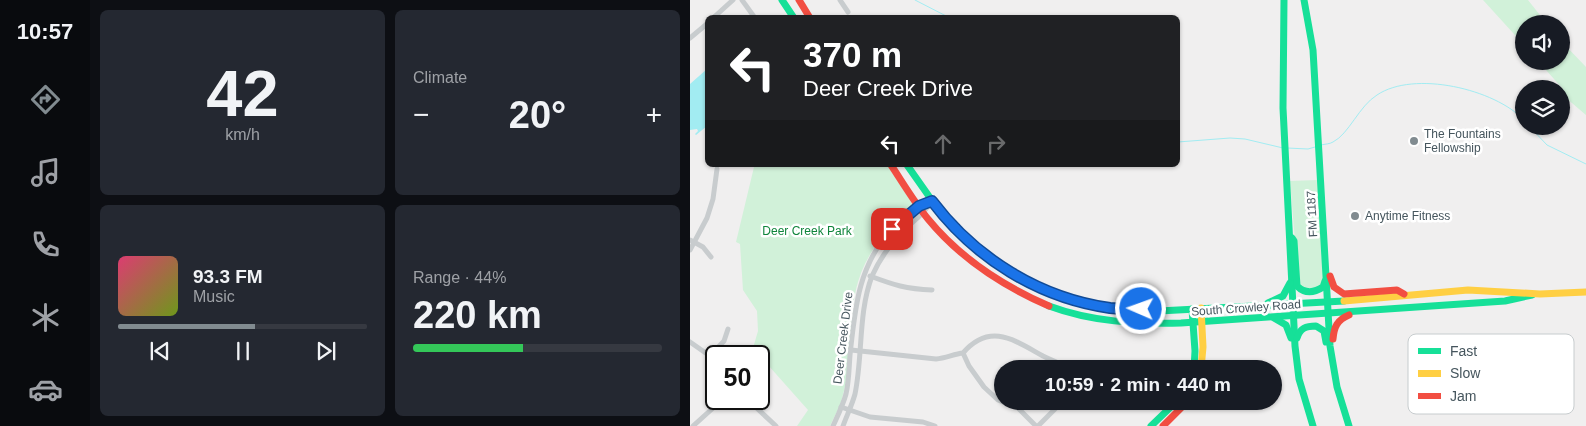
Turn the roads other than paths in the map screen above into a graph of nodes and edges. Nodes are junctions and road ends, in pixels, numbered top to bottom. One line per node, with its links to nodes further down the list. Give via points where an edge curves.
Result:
1 (733, 0): 9 (street)
2 (742, 0): 10 (street)
3 (782, 0): 11 (main road)
4 (799, 0): 12 (main road)
5 (840, 0): 8 (street)
6 (1284, 0): 22 (main road, FM 1187 / FM 1187, via 1283,108)
7 (1304, 0): 18 (main road, FM 1187 / FM 1187, via 1312,50)
8 (848, 12)
9 (716, 15)
10 (753, 15)
11 (792, 15)
12 (808, 15)
13 (705, 25): 14 (street)
14 (690, 38)
15 (892, 167): 20 (main road, South Crowley Road)
16 (908, 167): 19 (main road, South Crowley Road)
17 (717, 169): 23 (street, via 707,218)
18 (1322, 195): 27 (main road, FM 1187 / FM 1187); 34 (main road, via 1326,201 1330,276 1334,288 1348,294 1397,290)
19 (932, 201): 20 (street, Deer Creek Drive); 21 (street, Deer Creek Drive); 35 (main road, South Crowley Road, via 965,239 983,254 1022,278)
20 (919, 206): 21 (main road, South Crowley Road); 26 (street, Deer Creek Drive, via 884,238)
21 (924, 213): 28 (street, Deer Creek Drive, via 891,244); 43 (main road, South Crowley Road, via 955,247 995,278 1049,306)
22 (1290, 234): 27 (main road, via 1294,241 1299,288 1305,292 1317,291 1324,285); 29 (main road, FM 1187 / FM 1187)
23 (692, 241): 24 (street); 25 (street)
24 (690, 250)
25 (711, 257)
26 (864, 274): 28 (street); 54 (street, Deer Creek Drive, via 858,292)
27 (1326, 275): 36 (main road, FM 1187 / FM 1187)
28 (872, 277): 30 (street, via 898,287); 55 (street, Deer Creek Drive)
29 (1292, 280): 37 (main road, FM 1187 / FM 1187); 38 (main road, via 1283,296)
30 (932, 290)
31 (1440, 292): 33 (main road, South Crowley Road, via 1482,290); 34 (main road, South Crowley Road); 39 (main road)
32 (1586, 292): 33 (main road, South Crowley Road)
33 (1540, 294): 39 (main road, South Crowley Road, via 1505,302)
34 (1404, 295): 36 (main road, South Crowley Road)
35 (1076, 300): 40 (main road, South Crowley Road, via 1110,308 1159,311); 43 (main road)
36 (1328, 302): 37 (main road, South Crowley Road); 44 (main road, FM 1187 / FM 1187)
37 (1292, 304): 38 (main road, South Crowley Road); 45 (main road, FM 1187 / FM 1187)
38 (1265, 305): 41 (main road, South Crowley Road)
39 (1441, 305): 42 (main road, South Crowley Road)
40 (1192, 308): 41 (main road, South Crowley Road); 47 (main road)
41 (1201, 308): 48 (main road)
42 (1356, 312): 44 (main road, South Crowley Road); 53 (main road, via 1336,323)
43 (1072, 313): 47 (main road, South Crowley Road, via 1126,323)
44 (1328, 314): 45 (main road, South Crowley Road); 53 (main road, FM 1187 / FM 1187)
45 (1293, 316): 46 (main road, South Crowley Road); 52 (main road, FM 1187 / FM 1187)
46 (1271, 317): 48 (main road, South Crowley Road); 61 (main road, via 1280,320 1290,331)
47 (1193, 322): 48 (main road, South Crowley Road); 59 (main road)
48 (1202, 322): 60 (main road)
49 (728, 329): 51 (street)
50 (690, 342): 56 (street)
51 (720, 345)
52 (1295, 346): 61 (main road, FM 1187 / FM 1187); 69 (main road, via 1298,333 1303,328 1316,326 1324,330 1334,393 1343,420)
53 (1330, 346): 69 (main road, FM 1187 / FM 1187, via 1337,387)
54 (851, 350): 55 (street); 62 (street, Deer Creek Drive)
55 (860, 350): 57 (street, via 936,359); 65 (street, Deer Creek Drive)
56 (705, 352)
57 (963, 353): 58 (street, via 978,340 1001,336); 75 (street, via 984,387 998,400 1018,408)
58 (1051, 360)
59 (1194, 360)
60 (1202, 360)
61 (1299, 379): 78 (main road, FM 1187 / FM 1187)
62 (842, 407): 65 (street); 72 (street, Deer Creek Drive)
63 (711, 410): 70 (street)
64 (759, 410): 71 (street)
65 (850, 410): 73 (street, Deer Creek Drive); 74 (street, via 870,417)
66 (1054, 410): 75 (street)
67 (1168, 410): 76 (main road)
68 (1179, 410): 77 (main road)
69 (1349, 425)
70 (693, 426)
71 (776, 426)
72 (833, 426)
73 (843, 426)
74 (935, 426)
75 (1037, 426)
76 (1151, 426)
77 (1163, 426)
78 (1313, 426)

